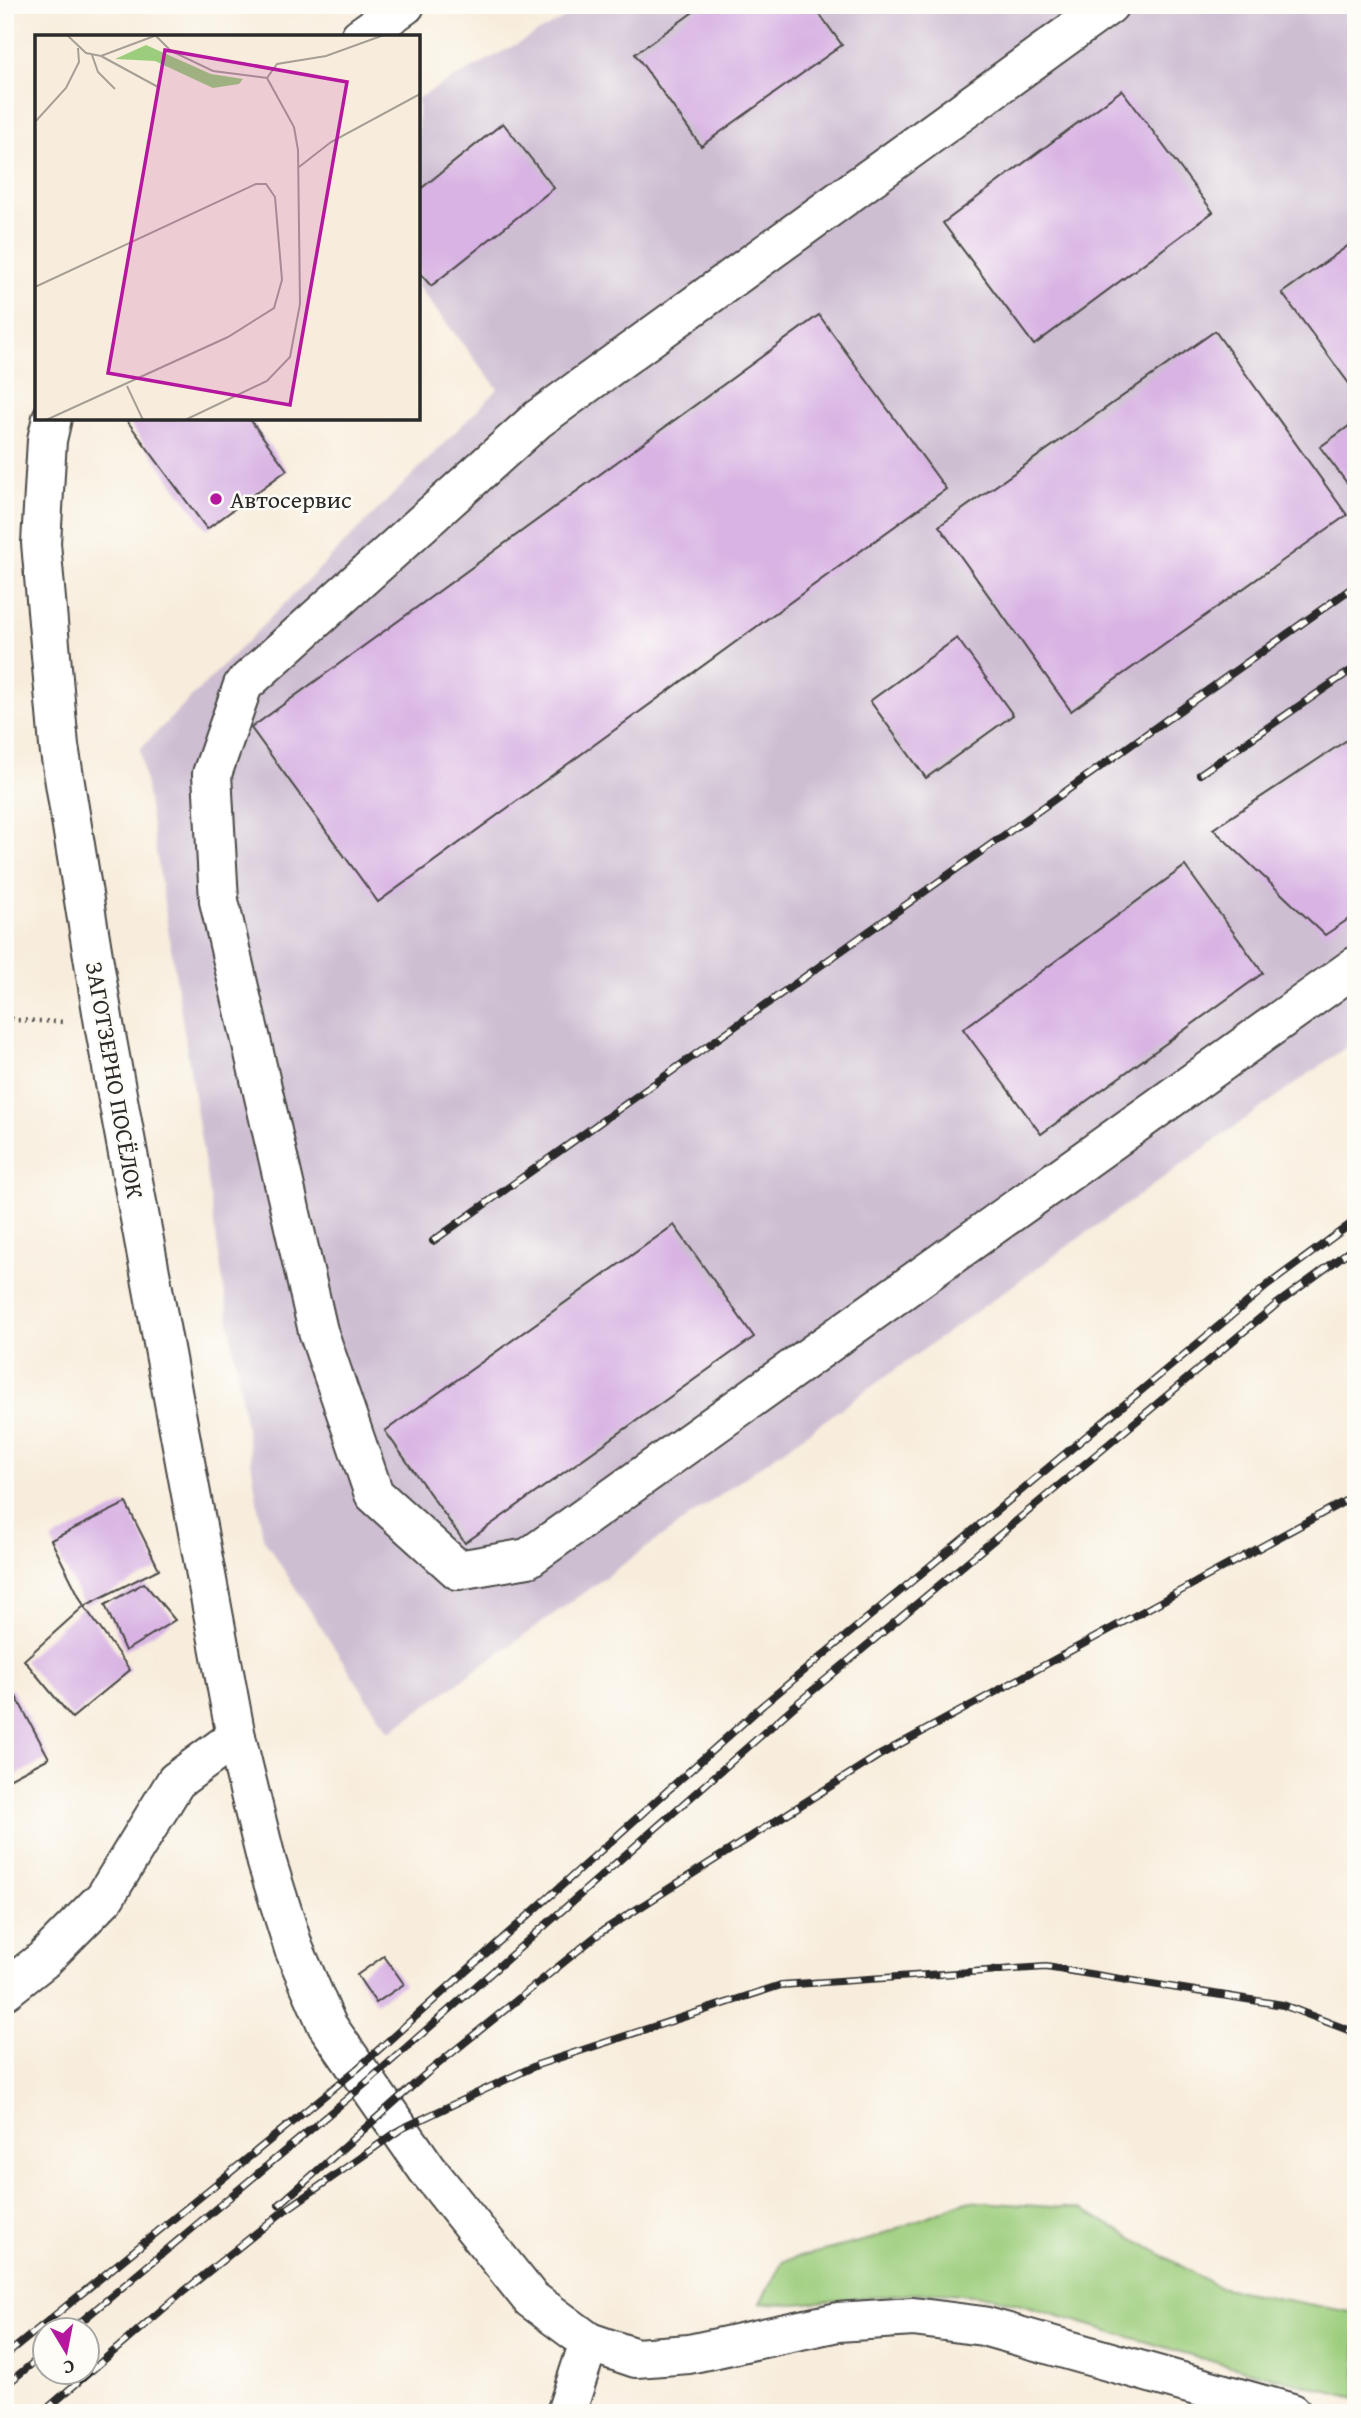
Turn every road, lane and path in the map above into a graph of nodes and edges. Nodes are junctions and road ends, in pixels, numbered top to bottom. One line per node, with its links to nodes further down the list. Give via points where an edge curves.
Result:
1 (405, 5): 3 (street)
2 (1109, 5): 5 (street, via 538,419 243,685 212,774 219,901 318,1331 374,1494 458,1570 528,1558)
3 (363, 35)
4 (52, 420): 7 (street, ЗАГОТЗЕРНО ПОСЁЛОК, via 41,543 58,733)
5 (1356, 966)
6 (5, 1015): 7 (path, via 15,1020)
7 (104, 1024): 8 (street, ЗАГОТЗЕРНО ПОСЁЛОК)
8 (236, 1737): 9 (street, via 176,1781 105,1897 43,1960); 10 (street, ЗАГОТЗЕРНО ПОСЁЛОК, via 278,1900 327,2025 427,2169 531,2299)
9 (5, 1990)
10 (589, 2342): 11 (street); 12 (street, ЗАГОТЗЕРНО ПОСЁЛОК, via 636,2358 676,2355 838,2322 913,2317 983,2326)
11 (566, 2413)
12 (1292, 2413)

